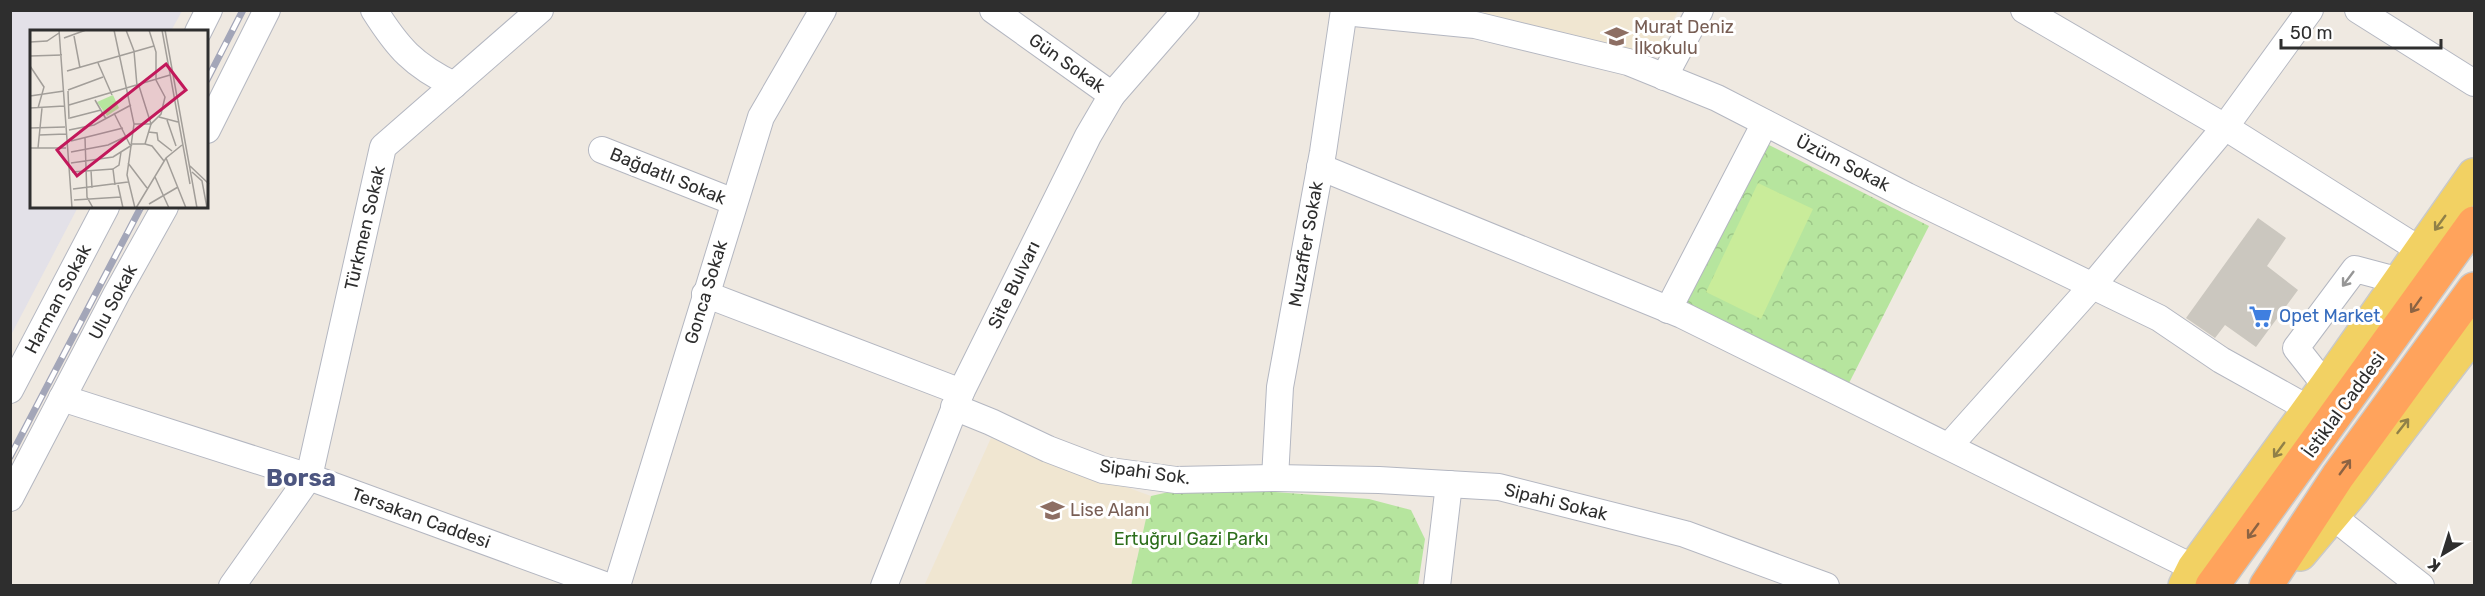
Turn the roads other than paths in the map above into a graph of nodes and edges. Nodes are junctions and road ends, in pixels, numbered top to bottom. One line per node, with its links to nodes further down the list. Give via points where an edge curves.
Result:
1 (209, 10): 13 (street)
2 (267, 10): 20 (street)
3 (374, 10): 16 (street, via 402,50 427,72)
4 (540, 10): 16 (street, Türkmen Sokak)
5 (823, 10): 24 (street, Gonca Sokak, via 760,117)
6 (993, 10): 17 (street, Gün Sokak)
7 (1186, 10): 17 (street, Site Bulvarı)
8 (1700, 10): 14 (street)
9 (2024, 10): 19 (street)
10 (2310, 10): 19 (street)
11 (2358, 10): 15 (street)
12 (1344, 11): 14 (street, Üzüm Sokak, via 1475,25 1628,62); 22 (street, Muzaffer Sokak)
13 (199, 30)
14 (1664, 77): 18 (street, Üzüm Sokak)
15 (2475, 83)
16 (454, 85): 40 (street, Türkmen Sokak, via 383,147)
17 (1112, 95): 38 (street, Site Bulvarı)
18 (1765, 123): 30 (street, Üzüm Sokak); 33 (street)
19 (2225, 127): 28 (street); 30 (street)
20 (208, 128)
21 (602, 150): 24 (street, Bağdatlı Sokak)
22 (1320, 167): 33 (street); 41 (street, Muzaffer Sokak, via 1280,387)
23 (2475, 175): 28 (main road, one-way to 28)
24 (734, 202): 32 (street, Gonca Sokak)
25 (105, 208): 35 (street, Harman Sokak)
26 (164, 208): 36 (street, Ulu Sokak)
27 (2475, 223): 45 (highway, İstiklal Caddesi, one-way to 45)
28 (2420, 250): 29 (main road)
29 (2400, 281): 37 (main road); 37 (street, one-way to 37, via 2355,269 2296,348)
30 (2093, 285): 37 (street, Üzüm Sokak, via 2158,318 2221,360); 39 (street)
31 (2475, 289): 52 (highway, İstiklal Caddesi, one-way to 31, via 2338,476)
32 (705, 294): 38 (street, Sipahi Sok.); 48 (street, Gonca Sokak)
33 (1668, 310): 39 (street)
34 (2475, 333): 44 (main road, one-way to 34)
35 (10, 390)
36 (62, 398): 40 (street, Tersakan Caddesi); 43 (street, Ulu Sokak)
37 (2318, 398): 45 (main road, one-way to 45)
38 (957, 400): 41 (street, Sipahi Sok., via 991,422 1103,470 1176,480); 49 (street, Site Bulvarı)
39 (1949, 446): 45 (street)
40 (309, 477): 46 (street); 47 (street, Tersakan Caddesi)
41 (1275, 478): 42 (street, Sipahi Sokak)
42 (1449, 484): 50 (street); 51 (street, Sipahi Sokak, via 1498,487 1685,534)
43 (10, 498)
44 (2332, 516): 53 (main road); 54 (street)
45 (2197, 580)
46 (232, 585)
47 (607, 585)
48 (617, 585)
49 (884, 585)
50 (1437, 585)
51 (1826, 585)
52 (2266, 585)
53 (2274, 585)
54 (2421, 585)

